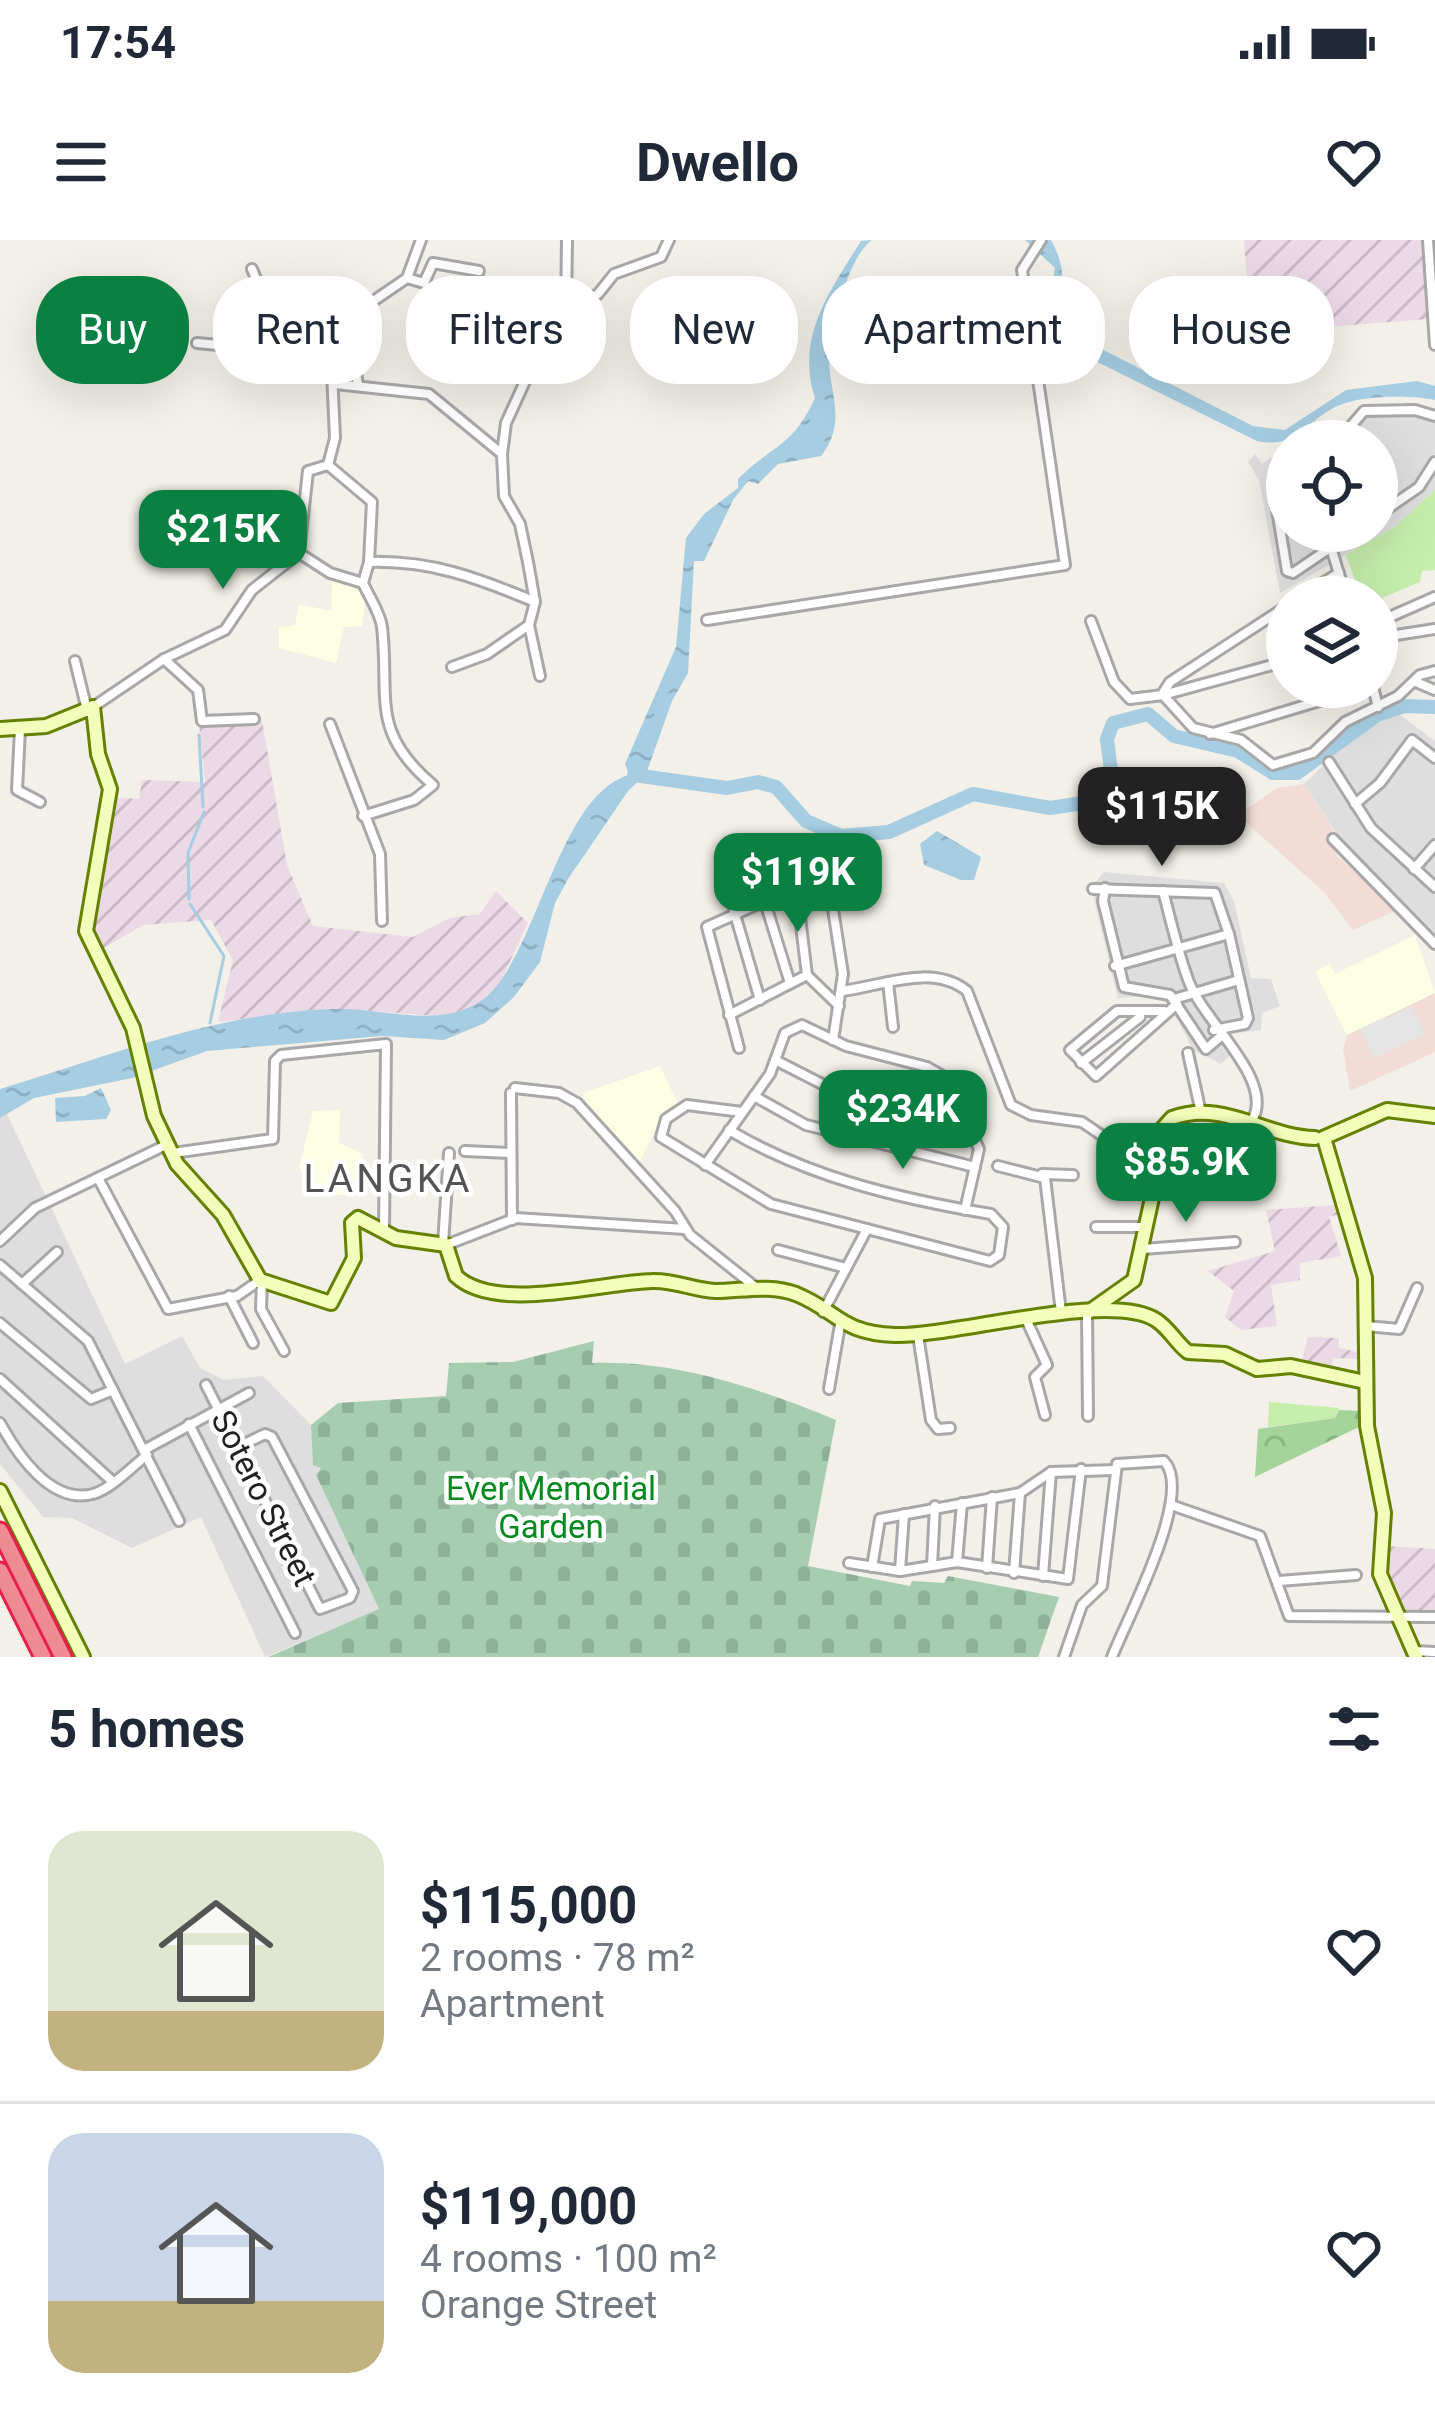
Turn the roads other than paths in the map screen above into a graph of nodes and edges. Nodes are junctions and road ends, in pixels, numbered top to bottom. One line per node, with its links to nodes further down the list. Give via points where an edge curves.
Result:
1 (421, 240): 9 (street)
2 (567, 240): 11 (street)
3 (670, 240): 13 (street, via 661,257)
4 (1041, 240): 38 (street, via 1022,269 1064,565)
5 (1428, 240): 16 (street)
6 (252, 269): 8 (street)
7 (479, 271): 10 (street, via 433,262)
8 (255, 276)
9 (408, 276)
10 (427, 276)
11 (566, 276)
12 (406, 279): 19 (street, via 347,319)
13 (606, 284)
14 (197, 343): 15 (street)
15 (213, 345)
16 (1435, 345)
17 (335, 384): 19 (street); 24 (street)
18 (524, 384): 22 (street)
19 (358, 385): 22 (street, via 428,394)
20 (1435, 416): 21 (street, via 1364,411)
21 (1356, 420)
22 (502, 454): 36 (street, via 504,496 520,524)
23 (1435, 462): 25 (street)
24 (328, 465): 29 (street, via 308,471); 30 (street, via 370,496)
25 (1398, 502)
26 (1282, 552): 27 (street, via 1293,573)
27 (1324, 552)
28 (1333, 552): 31 (street)
29 (298, 554): 34 (street); 44 (street, via 252,590 225,630)
30 (370, 562): 34 (street); 36 (street, via 470,574)
31 (1339, 573): 32 (street); 33 (street)
32 (1334, 576)
33 (1340, 576)
34 (363, 583): 66 (street, via 381,621 382,709 411,766 434,785)
35 (1435, 597): 37 (street)
36 (535, 602): 41 (street)
37 (1398, 613)
38 (706, 620)
39 (1091, 620): 53 (street, via 1124,695)
40 (1266, 620): 53 (street)
41 (529, 626): 47 (street); 49 (street)
42 (1435, 628): 43 (street)
43 (1398, 634)
44 (164, 659): 56 (street); 57 (street, via 198,690 202,721)
45 (75, 661): 56 (street)
46 (1266, 667): 53 (street)
47 (452, 668)
48 (1435, 671): 50 (street)
49 (540, 676)
50 (1416, 682): 51 (street); 52 (street)
51 (1435, 690)
52 (1398, 694)
53 (1163, 695): 61 (street, via 1186,723)
54 (1291, 708): 61 (street)
55 (1376, 708): 61 (street, via 1345,722 1309,755 1273,765 1241,740)
56 (90, 709): 59 (main road); 112 (main road, via 110,789 86,931 137,1042)
57 (254, 719)
58 (330, 724): 66 (street)
59 (20, 728): 60 (main road); 64 (street, via 17,790)
60 (0, 730)
61 (1209, 735)
62 (1435, 758): 65 (street, via 1412,740)
63 (1329, 762): 65 (street)
64 (40, 802)
65 (1354, 804): 70 (street)
66 (363, 816): 79 (street, via 380,854)
67 (1333, 839): 81 (street)
68 (1435, 845): 70 (street)
69 (843, 866): 71 (street)
70 (1414, 869): 73 (street)
71 (827, 870): 72 (street); 88 (street)
72 (796, 884): 77 (street); 84 (street)
73 (1435, 887)
74 (1105, 888): 75 (street); 76 (street); 83 (street)
75 (1094, 890)
76 (1162, 891): 80 (street, via 1215,892); 82 (street)
77 (764, 898): 78 (street); 87 (street)
78 (734, 911): 90 (street); 95 (street, via 705,933)
79 (382, 922)
80 (1229, 934): 82 (street); 85 (street)
81 (1435, 944)
82 (1179, 948): 83 (street); 89 (street)
83 (1118, 965): 91 (street, via 1127,988)
84 (807, 975): 87 (street); 92 (street)
85 (1239, 980): 89 (street); 98 (street, via 1248,1022)
86 (889, 982): 88 (street); 96 (street); 119 (street, via 957,983 1011,1105 1082,1122)
87 (790, 983): 90 (street)
88 (842, 991): 92 (street)
89 (1193, 991): 91 (street); 98 (street)
90 (760, 1000): 95 (street)
91 (1176, 1002): 93 (street); 98 (street, via 1199,1044 1210,1050)
92 (838, 1006): 99 (street)
93 (1164, 1011): 94 (street); 97 (street)
94 (1140, 1013): 97 (street); 103 (street); 103 (street, via 1117,1011 1072,1045)
95 (729, 1015): 100 (street)
96 (892, 1028)
97 (1149, 1032): 103 (street, via 1096,1076)
98 (1217, 1033): 109 (street, via 1244,1060 1257,1093)
99 (833, 1040): 102 (street, via 794,1025); 108 (street, via 942,1073)
100 (739, 1048)
101 (1188, 1053): 106 (street)
102 (776, 1061): 104 (street); 108 (street, via 826,1086)
103 (1081, 1063)
104 (754, 1096): 105 (street); 118 (street, via 806,1125)
105 (742, 1112): 110 (street); 116 (street, via 688,1105 666,1119 665,1142)
106 (1201, 1112): 109 (main road); 119 (main road, via 1160,1127)
107 (1435, 1116): 111 (main road, via 1387,1110)
108 (968, 1120): 118 (street, via 979,1149)
109 (1252, 1120): 111 (main road, via 1281,1135)
110 (729, 1130): 116 (street); 125 (street, via 780,1160)
111 (1321, 1138): 151 (main road, via 1363,1264)
112 (170, 1149): 122 (street); 131 (street, via 273,1139 275,1060 386,1044); 140 (main road)
113 (465, 1151): 115 (street)
114 (449, 1153): 134 (street)
115 (512, 1153): 126 (street); 129 (street, via 513,1090 559,1093 577,1103)
116 (705, 1165): 130 (street, via 771,1204)
117 (998, 1166): 120 (street)
118 (975, 1167): 125 (street)
119 (1152, 1170): 124 (main road)
120 (1042, 1174): 121 (street); 147 (street)
121 (1073, 1175)
122 (98, 1178): 132 (street, via 48,1202); 144 (street, via 168,1309)
123 (1219, 1181): 124 (street)
124 (1152, 1191): 128 (main road)
125 (965, 1210): 130 (street, via 1000,1220 994,1259)
126 (512, 1220): 129 (street); 134 (street)
127 (1096, 1227): 128 (street)
128 (1148, 1227): 135 (main road)
129 (686, 1228): 142 (street)
130 (867, 1228): 139 (street)
131 (384, 1232): 134 (main road); 140 (main road, via 354,1220 353,1258 331,1303)
132 (0, 1240)
133 (1235, 1242): 135 (street)
134 (445, 1245): 142 (main road, via 463,1282 500,1290 563,1294 654,1280 714,1291)
135 (1143, 1249): 146 (main road, via 1128,1289)
136 (778, 1250): 139 (street)
137 (57, 1252): 141 (street)
138 (0, 1265): 141 (street)
139 (846, 1268): 145 (street)
140 (261, 1280): 144 (street); 154 (street, via 261,1309)
141 (22, 1284): 159 (street, via 88,1341)
142 (756, 1288): 145 (main road, via 794,1293)
143 (1417, 1288): 151 (street, via 1399,1329)
144 (229, 1296): 153 (street)
145 (823, 1312): 150 (main road)
146 (1088, 1312): 147 (main road); 156 (main road, via 1152,1317 1188,1352); 163 (street)
147 (1061, 1314): 148 (main road)
148 (1025, 1318): 152 (main road); 162 (street, via 1047,1356 1035,1377)
149 (0, 1323): 159 (street, via 92,1400)
150 (840, 1325): 152 (main road); 158 (street)
151 (1366, 1326): 156 (main road)
152 (918, 1333): 166 (street, via 931,1420)
153 (253, 1342)
154 (284, 1351)
155 (0, 1379): 172 (street)
156 (1365, 1382): 193 (main road, via 1384,1513 1381,1574)
157 (206, 1385): 161 (street, Sotero Street)
158 (830, 1388)
159 (113, 1390): 168 (street)
160 (249, 1394): 161 (street)
161 (219, 1409): 165 (street); 167 (street, Sotero Street)
162 (1045, 1414)
163 (1088, 1416)
164 (0, 1424): 172 (street, via 54,1489 89,1495)
165 (189, 1424): 168 (street); 195 (street)
166 (950, 1428)
167 (238, 1447): 167 (street, Sotero Street, via 272,1437 350,1598 322,1610)
168 (146, 1453): 172 (street); 180 (street)
169 (1081, 1469): 170 (street); 171 (street); 191 (street, via 1070,1576)
170 (1115, 1470): 178 (street, via 1122,1461 1168,1464); 201 (street, via 1102,1586 1082,1605)
171 (1051, 1472): 174 (street); 191 (street)
172 (112, 1481)
173 (0, 1491): 200 (main road)
174 (1020, 1493): 175 (street); 189 (street)
175 (992, 1497): 176 (street); 186 (street)
176 (962, 1503): 177 (street); 182 (street)
177 (935, 1506): 179 (street); 184 (street)
178 (1174, 1506): 192 (street, via 1260,1536); 202 (street)
179 (904, 1514): 185 (street, via 876,1522); 187 (street)
180 (179, 1521)
181 (0, 1531): 199 (highway)
182 (957, 1562): 184 (street); 186 (street)
183 (849, 1563): 185 (street)
184 (932, 1566): 187 (street)
185 (872, 1567): 187 (street)
186 (987, 1568): 189 (street)
187 (900, 1570)
188 (0, 1571): 198 (highway)
189 (1014, 1574): 191 (street)
190 (1356, 1575): 192 (street)
191 (1042, 1576)
192 (1279, 1581): 193 (street, via 1289,1616)
193 (1394, 1615): 194 (street); 197 (main road)
194 (1435, 1617)
195 (296, 1633)
196 (1435, 1652): 197 (street)
197 (1414, 1654)
198 (43, 1657)
199 (64, 1657)
200 (83, 1657)
201 (1064, 1657)
202 (1112, 1657)

